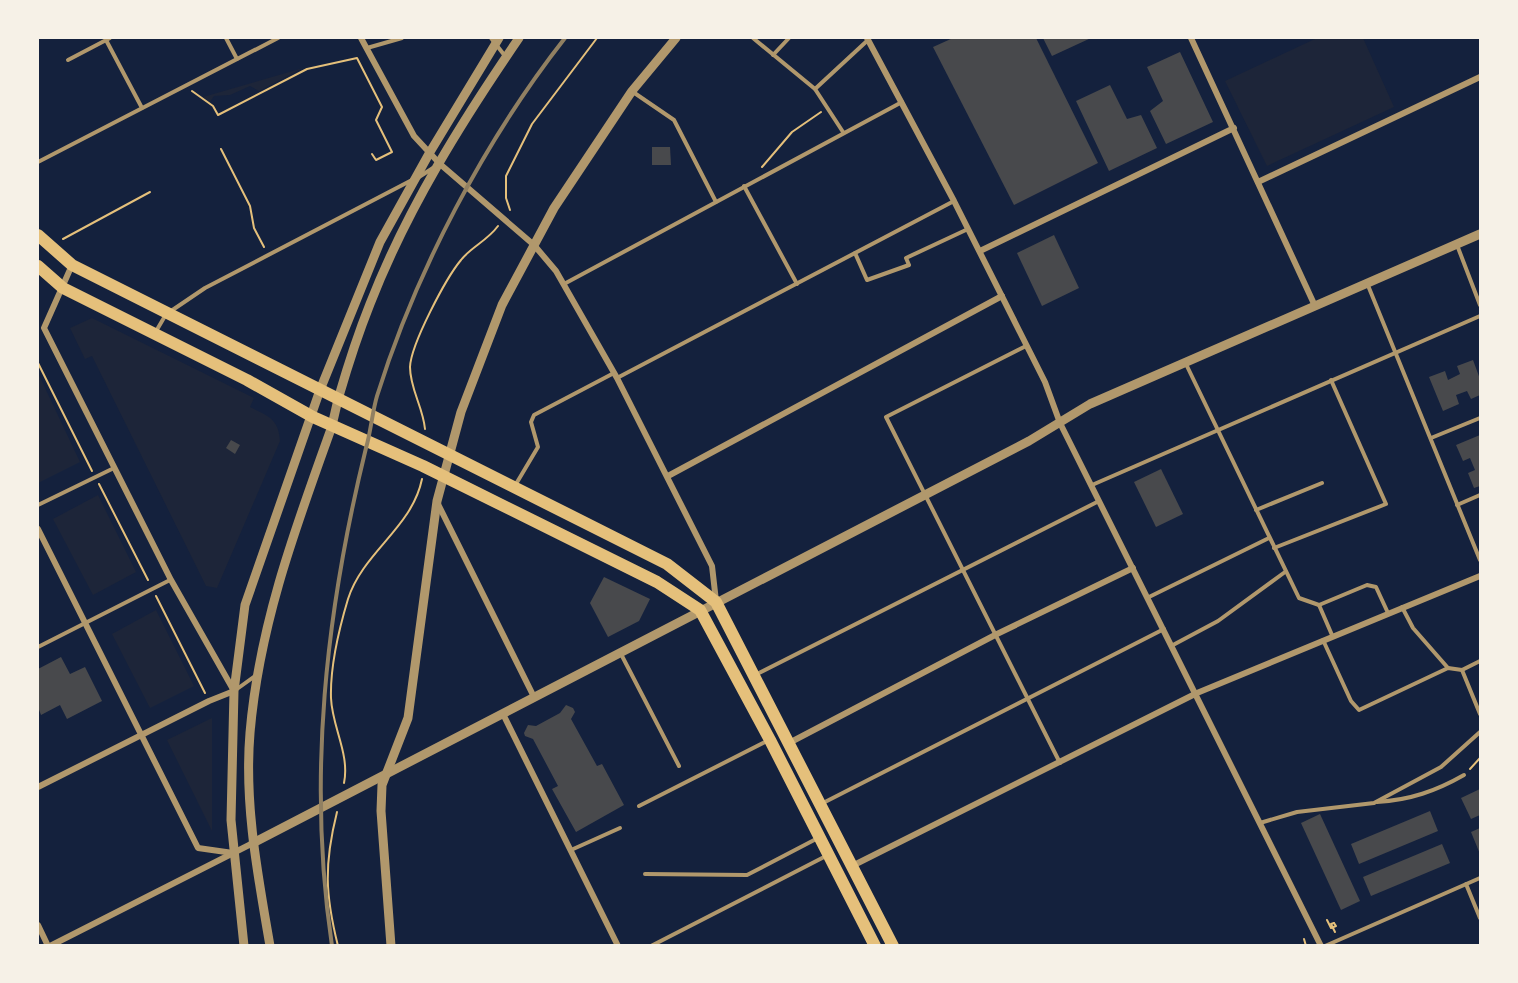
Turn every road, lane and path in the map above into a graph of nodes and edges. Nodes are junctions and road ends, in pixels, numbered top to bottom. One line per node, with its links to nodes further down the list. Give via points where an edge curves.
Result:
1 (226, 38): 17 (lane)
2 (278, 38): 17 (lane)
3 (361, 38): 14 (street)
4 (402, 38): 14 (lane)
5 (519, 38): 16 (street)
6 (597, 38): 40 (path, via 532,124 506,176 510,211)
7 (676, 38): 21 (street)
8 (753, 38): 15 (lane)
9 (789, 38): 15 (lane)
10 (868, 38): 20 (lane); 23 (street)
11 (1191, 38): 26 (street)
12 (108, 39): 18 (lane); 24 (lane)
13 (495, 40): 16 (lane); 29 (street)
14 (367, 48): 29 (street, via 408,128)
15 (773, 55): 20 (lane)
16 (505, 57): 32 (street, via 482,89)
17 (237, 59): 24 (lane)
18 (68, 60)
19 (1480, 76): 35 (street)
20 (815, 89): 27 (lane)
21 (632, 91): 39 (lane, via 674,120); 44 (street)
22 (201, 98): 30 (path, via 218,115 307,69 357,58 382,107 376,120 392,152 376,160)
23 (902, 102): 27 (lane); 38 (street)
24 (142, 108): 31 (lane)
25 (825, 109): 34 (path, via 792,132)
26 (1234, 128): 35 (street); 47 (street)
27 (843, 132): 34 (lane)
28 (221, 149): 49 (path, via 250,206 254,228)
29 (430, 152): 32 (street); 33 (street)
30 (372, 154)
31 (38, 162)
32 (440, 164): 33 (lane); 40 (street); 71 (street, via 386,264)
33 (415, 179): 49 (lane); 70 (street, via 380,242)
34 (753, 181): 36 (lane)
35 (1258, 182): 58 (street)
36 (744, 186): 39 (lane); 54 (lane)
37 (150, 192): 46 (path)
38 (954, 201): 41 (street); 48 (lane)
39 (716, 202): 53 (lane)
40 (503, 219): 44 (street); 78 (path, via 450,274 414,351 410,366 413,388 424,414)
41 (969, 229): 47 (street); 48 (lane, via 906,258 909,265 903,269 867,280)
42 (1480, 234): 45 (street)
43 (38, 235): 46 (main road)
44 (534, 245): 53 (street); 79 (street, via 495,323)
45 (1457, 245): 52 (street); 57 (lane)
46 (48, 246): 50 (main road)
47 (980, 251): 56 (street)
48 (855, 253): 54 (lane)
49 (268, 255): 59 (lane)
50 (72, 265): 55 (street); 59 (main road)
51 (38, 266): 55 (main road)
52 (1367, 283): 58 (street); 65 (lane)
53 (564, 284): 68 (street)
54 (797, 284): 68 (lane)
55 (63, 288): 61 (street); 63 (main road)
56 (1002, 296): 64 (street); 82 (street)
57 (1480, 305)
58 (1314, 306): 66 (street)
59 (167, 314): 63 (lane); 70 (main road)
60 (1480, 316): 65 (lane)
61 (41, 328): 62 (street); 81 (street)
62 (38, 333)
63 (155, 333): 72 (main road)
64 (1027, 346): 74 (street); 88 (lane, via 886,417)
65 (1396, 352): 69 (lane); 77 (lane)
66 (1185, 362): 74 (street, via 1090,404); 76 (lane)
67 (38, 363): 83 (path)
68 (616, 376): 82 (street); 87 (lane, via 534,415 531,422 538,447)
69 (1331, 380): 76 (lane); 97 (lane, via 1386,504)
70 (321, 390): 71 (main road); 72 (street)
71 (338, 398): 75 (street); 78 (main road)
72 (313, 417): 75 (main road); 124 (street, via 246,605)
73 (1480, 418): 77 (lane)
74 (1060, 423): 86 (street); 88 (street)
75 (332, 425): 80 (main road); 122 (street, via 289,543)
76 (1218, 430): 86 (lane); 94 (lane)
77 (1431, 438): 93 (lane)
78 (425, 441): 79 (main road)
79 (448, 453): 84 (street); 87 (main road)
80 (423, 466): 84 (main road); 141 (path, via 419,494 412,508 356,579 343,620 331,698 347,770)
81 (114, 468): 83 (lane); 103 (street)
82 (668, 476): 106 (street, via 712,566)
83 (95, 477): 92 (lane); 104 (path)
84 (443, 477): 90 (street); 109 (main road, via 657,582)
85 (1322, 483): 94 (lane)
86 (1092, 485): 91 (street)
87 (514, 489): 106 (main road, via 667,564)
88 (925, 494): 100 (lane); 106 (street)
89 (1480, 495): 93 (lane)
90 (438, 496): 126 (street); 138 (street, via 408,718)
91 (1100, 501): 99 (street); 100 (lane)
92 (38, 505)
93 (1457, 505): 98 (lane)
94 (1256, 510): 96 (lane)
95 (38, 529): 111 (street)
96 (1269, 538): 97 (lane); 105 (lane)
97 (1274, 548): 101 (lane)
98 (1480, 561)
99 (1134, 568): 105 (street); 113 (street)
100 (964, 570): 113 (lane); 123 (lane)
101 (1286, 572): 107 (lane, via 1299,598); 116 (lane, via 1218,621)
102 (1480, 576): 108 (street)
103 (171, 580): 104 (lane); 124 (street)
104 (153, 589): 111 (lane); 128 (path)
105 (1149, 597): 112 (street)
106 (716, 602): 109 (street); 123 (main road)
107 (1319, 605): 110 (lane, via 1367,585 1376,587); 114 (lane)
108 (1402, 608): 110 (street); 120 (lane, via 1413,628)
109 (700, 610): 118 (street); 133 (main road)
110 (1388, 613): 114 (street)
111 (85, 623): 117 (lane); 132 (street)
112 (1164, 629): 116 (street); 127 (lane)
113 (997, 634): 127 (lane); 134 (street)
114 (1332, 635): 115 (street)
115 (1323, 639): 120 (lane, via 1351,701 1359,710); 125 (street)
116 (1173, 645): 125 (street)
117 (38, 647)
118 (620, 653): 126 (street); 137 (lane)
119 (1480, 661): 121 (lane)
120 (1449, 668): 121 (lane)
121 (1462, 669): 130 (lane)
122 (258, 674): 124 (lane); 148 (street, via 250,735)
123 (754, 675): 134 (main road)
124 (234, 691): 128 (street); 150 (street)
125 (1197, 693): 136 (street); 145 (street)
126 (534, 697): 129 (street)
127 (1029, 698): 136 (lane); 143 (lane)
128 (209, 700): 132 (street)
129 (502, 714): 138 (street); 149 (street)
130 (1480, 714)
131 (1480, 732): 142 (lane, via 1441,767)
132 (141, 735): 140 (street); 150 (street, via 198,848)
133 (770, 740): 144 (lane); 147 (main road)
134 (789, 743): 143 (main road)
135 (1480, 758): 139 (path)
136 (1060, 763): 152 (street)
137 (679, 766)
138 (389, 773): 141 (street); 165 (street, via 382,785 381,811)
139 (1464, 775): 142 (lane, via 1401,801)
140 (38, 787)
141 (340, 798): 148 (street); 164 (path, via 327,855 328,897)
142 (1374, 802): 145 (lane, via 1297,812)
143 (822, 804): 152 (main road)
144 (639, 806)
145 (1260, 823): 171 (street)
146 (621, 828): 149 (lane)
147 (820, 837): 151 (main road); 153 (lane, via 747,875)
148 (253, 843): 150 (street); 163 (street)
149 (571, 850): 166 (street)
150 (233, 853): 161 (street); 162 (street)
151 (829, 855): 167 (lane); 168 (main road)
152 (854, 865): 169 (main road)
153 (645, 874)
154 (1480, 878): 155 (lane)
155 (1466, 884): 156 (lane); 171 (lane)
156 (1480, 918)
157 (1327, 920): 159 (path, via 1331,928 1336,926 1334,923 1331,924)
158 (38, 925): 161 (street)
159 (1336, 933)
160 (1304, 939): 170 (path)
161 (49, 945)
162 (244, 945)
163 (270, 945)
164 (338, 945)
165 (391, 945)
166 (618, 945)
167 (651, 945)
168 (875, 945)
169 (893, 945)
170 (1304, 945)
171 (1323, 945)

